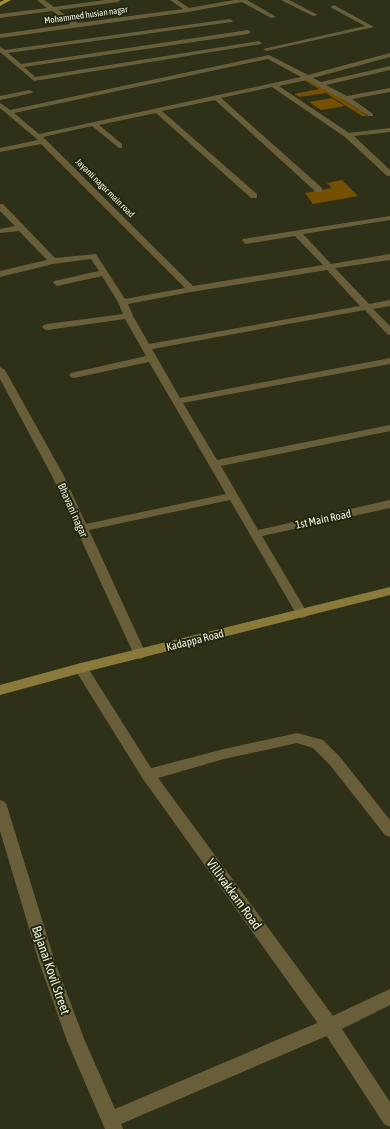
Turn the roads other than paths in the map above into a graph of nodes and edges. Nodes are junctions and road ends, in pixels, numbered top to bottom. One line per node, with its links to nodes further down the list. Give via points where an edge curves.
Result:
1 (8, 0): 9 (main road)
2 (40, 0): 12 (street)
3 (118, 0): 7 (street)
4 (173, 0): 13 (street)
5 (243, 0): 11 (street, Mohammed husian nagar); 19 (street)
6 (284, 0): 17 (street)
7 (105, 1): 10 (street); 12 (street)
8 (337, 3): 27 (street, via 372,27)
9 (0, 4)
10 (112, 6)
11 (209, 6): 13 (street, Mohammed husian nagar); 14 (street)
12 (52, 9): 18 (street); 22 (street)
13 (188, 10): 20 (street, Mohammed husian nagar)
14 (215, 10)
15 (122, 14): 20 (street)
16 (221, 15): 21 (street)
17 (315, 15)
18 (0, 16)
19 (273, 17)
20 (128, 18): 22 (street, Mohammed husian nagar)
21 (230, 21): 24 (street); 28 (street)
22 (76, 25): 25 (street, Mohammed husian nagar)
23 (0, 29): 25 (street)
24 (248, 32): 26 (street); 31 (street)
25 (3, 35)
26 (259, 43): 27 (street); 31 (street, via 34,80)
27 (266, 49): 30 (street)
28 (2, 50): 31 (street)
29 (390, 55): 33 (street)
30 (269, 57): 33 (street); 43 (street)
31 (19, 66)
32 (390, 68): 34 (street)
33 (306, 78): 34 (street); 35 (street)
34 (322, 84): 40 (street)
35 (273, 85): 39 (street); 47 (street)
36 (390, 90): 40 (street)
37 (30, 92): 38 (street)
38 (0, 98)
39 (216, 98): 42 (street); 52 (street)
40 (347, 98): 44 (street)
41 (0, 105): 43 (street, Jayanti nagar main road)
42 (157, 110): 45 (street); 53 (street)
43 (8, 112): 48 (street, Jayanti nagar main road)
44 (371, 115)
45 (94, 124): 48 (street); 49 (street)
46 (390, 130): 47 (street)
47 (348, 135): 51 (street)
48 (40, 138): 50 (street); 66 (street, Jayanti nagar main road)
49 (119, 146)
50 (0, 150)
51 (390, 174)
52 (319, 190)
53 (254, 196)
54 (0, 206): 56 (street)
55 (390, 218): 58 (street)
56 (21, 228): 57 (street); 61 (street)
57 (0, 231)
58 (297, 233): 59 (street); 62 (street)
59 (246, 241)
60 (390, 257): 62 (street)
61 (53, 261): 63 (street, via 93,256); 64 (street)
62 (328, 267): 66 (street); 69 (street)
63 (103, 273): 65 (street); 67 (street)
64 (0, 274)
65 (57, 283)
66 (191, 289): 67 (street)
67 (123, 302): 70 (street)
68 (390, 303): 69 (street)
69 (368, 307): 72 (street); 73 (street)
70 (128, 316): 71 (street); 73 (street)
71 (47, 327)
72 (390, 332)
73 (146, 347): 74 (street)
74 (152, 358): 77 (street); 78 (street)
75 (390, 361): 78 (street)
76 (0, 370): 83 (street, Bhavani nagar, via 58,476)
77 (74, 375)
78 (178, 401): 80 (street)
79 (390, 428): 80 (street)
80 (214, 464): 81 (street)
81 (233, 496): 83 (street); 84 (street)
82 (390, 504): 84 (street, 1st Main Road)
83 (82, 528): 87 (street, Bhavani nagar)
84 (255, 534): 86 (street)
85 (390, 591): 86 (main road, Kadappa Road)
86 (302, 614): 87 (main road, Kadappa Road)
87 (140, 654): 88 (main road, Kadappa Road)
88 (81, 668): 89 (main road, Kadappa Road); 90 (street, Villivakkam Road)
89 (0, 690)
90 (148, 775): 92 (street, via 224,754 297,738 318,744 336,761); 94 (street, Villivakkam Road)
91 (0, 806): 96 (street, Bajanai Kovil Street, via 47,962 76,1041)
92 (390, 831)
93 (390, 997): 94 (street)
94 (330, 1026): 95 (street, Villivakkam Road); 96 (street)
95 (390, 1118)
96 (112, 1124)

